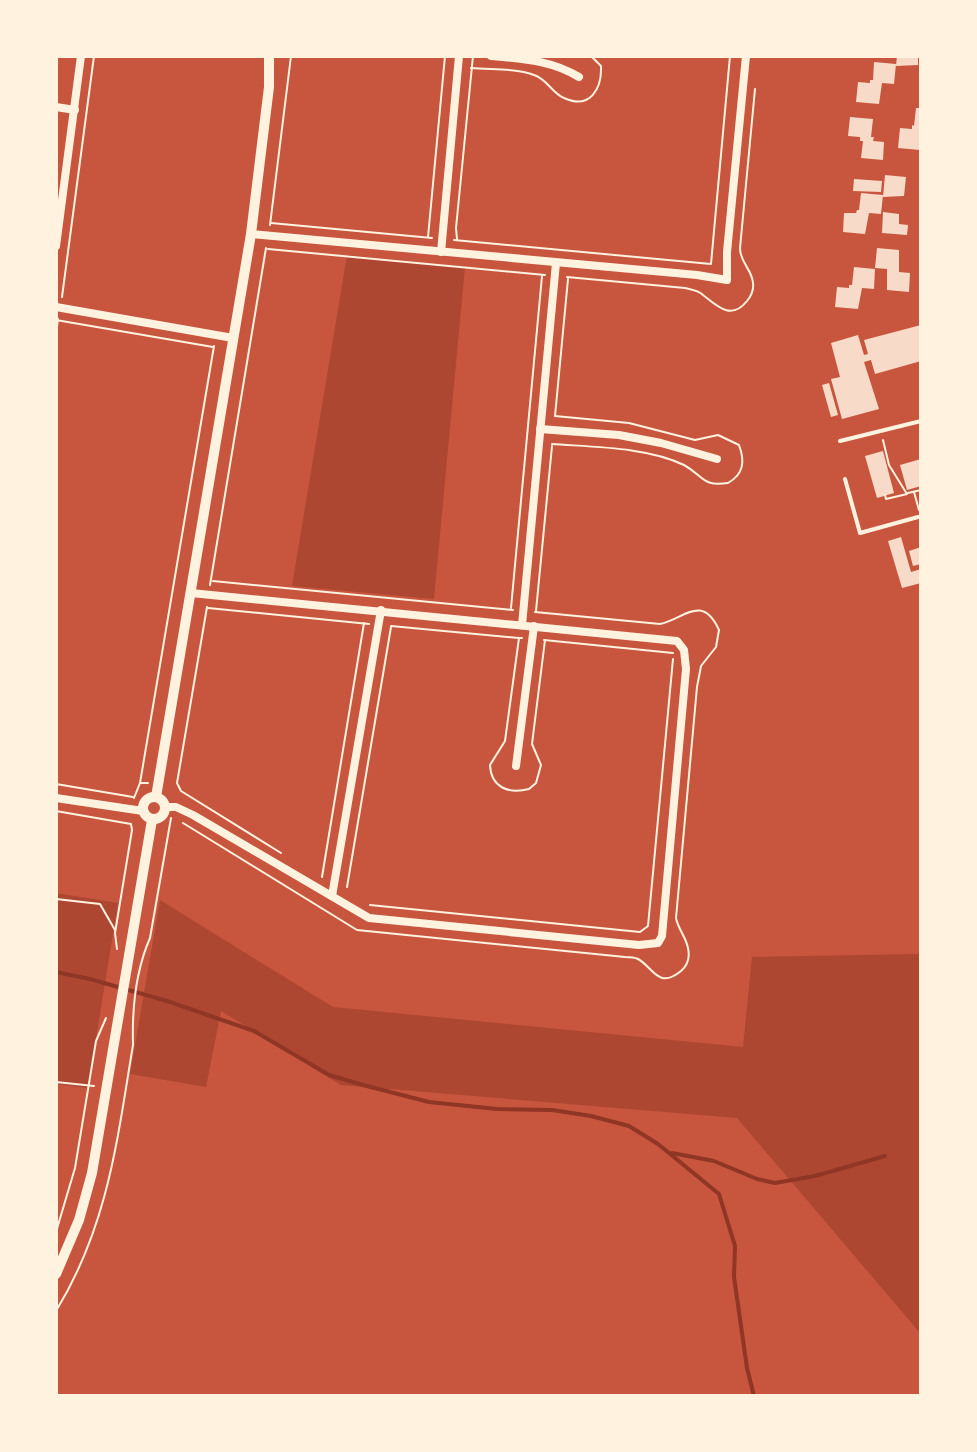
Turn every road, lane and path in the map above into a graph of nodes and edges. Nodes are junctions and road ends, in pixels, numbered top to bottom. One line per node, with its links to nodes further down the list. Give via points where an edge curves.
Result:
1 (81, 56): 18 (street)
2 (94, 56): 32 (path)
3 (269, 56): 16 (street)
4 (277, 56): 16 (street)
5 (291, 56): 20 (path)
6 (445, 56): 23 (path)
7 (459, 56): 24 (street)
8 (473, 56): 13 (path)
9 (491, 56): 14 (street, via 541,60)
10 (591, 56): 13 (path, via 601,66 600,88 584,101 562,98 532,74)
11 (730, 56): 25 (path, via 711,264)
12 (746, 56): 28 (street, via 727,280)
13 (471, 68): 25 (path)
14 (579, 77)
15 (755, 86): 31 (path, via 740,248 753,289 744,305 723,310 701,292 685,288)
16 (269, 87): 21 (street)
17 (56, 107): 18 (street)
18 (75, 110): 19 (street)
19 (60, 194): 26 (street)
20 (270, 223): 22 (path); 23 (path)
21 (251, 234): 22 (street); 36 (street)
22 (268, 236): 27 (street)
23 (428, 237): 24 (path)
24 (442, 239): 25 (path); 27 (street)
25 (457, 240)
26 (56, 246)
27 (441, 252): 28 (street)
28 (556, 263): 30 (street)
29 (542, 275): 30 (path); 50 (path, via 266,248); 54 (path)
30 (555, 276): 31 (path); 39 (street)
31 (568, 277): 40 (path)
32 (58, 308): 33 (path); 35 (street)
33 (57, 320): 34 (path); 37 (path)
34 (56, 334)
35 (216, 334): 36 (street); 37 (path)
36 (233, 338): 51 (street)
37 (214, 347): 64 (path)
38 (921, 421): 41 (lane)
39 (540, 429): 40 (street); 55 (street)
40 (554, 430): 43 (street, via 633,437); 56 (path)
41 (880, 431): 42 (lane); 47 (path, via 889,465)
42 (840, 441)
43 (717, 459)
44 (845, 479): 49 (lane, via 860,533)
45 (921, 490): 46 (path)
46 (914, 492): 47 (path); 49 (path)
47 (907, 494): 48 (path, via 886,499)
48 (885, 495)
49 (918, 517)
50 (211, 581): 52 (path); 54 (path)
51 (191, 593): 52 (street); 67 (street)
52 (209, 594): 53 (street)
53 (381, 610): 58 (street); 59 (street)
54 (510, 610): 55 (path)
55 (524, 611): 56 (path); 59 (street)
56 (536, 612): 88 (path, via 660,624 699,610 719,630 697,687 676,918 688,946 685,967 661,978 638,958 357,930 173,817 143,952 133,1045 104,1205 78,1273)
57 (364, 623): 58 (path); 73 (path, via 207,608 177,783 181,791); 74 (path, via 321,878)
58 (379, 625): 74 (street)
59 (522, 625): 60 (street)
60 (534, 626): 63 (street); 79 (street, via 662,638 681,645 686,655)
61 (519, 638): 74 (path, via 391,626 347,887)
62 (545, 640): 77 (path, via 674,653 648,926 640,932)
63 (516, 766)
64 (140, 783)
65 (56, 784): 66 (path)
66 (134, 797)
67 (156, 797): 69 (street); 71 (street, via 146,801)
68 (56, 798): 71 (street)
69 (165, 807): 72 (street, via 162,817); 75 (street, via 193,815)
70 (56, 811): 78 (path, via 131,824)
71 (143, 811): 72 (street)
72 (152, 820): 85 (street)
73 (283, 854)
74 (334, 886): 75 (street)
75 (332, 896): 79 (street, via 369,918)
76 (56, 899): 78 (path, via 100,904)
77 (366, 904)
78 (115, 931): 80 (path)
79 (658, 943): 81 (lane)
80 (117, 950)
81 (665, 952)
82 (106, 1017): 84 (path)
83 (56, 1082): 84 (path)
84 (89, 1086): 85 (path); 86 (path, via 75,1168)
85 (107, 1088): 87 (street, via 88,1194)
86 (56, 1232)
87 (56, 1274)
88 (56, 1311)

